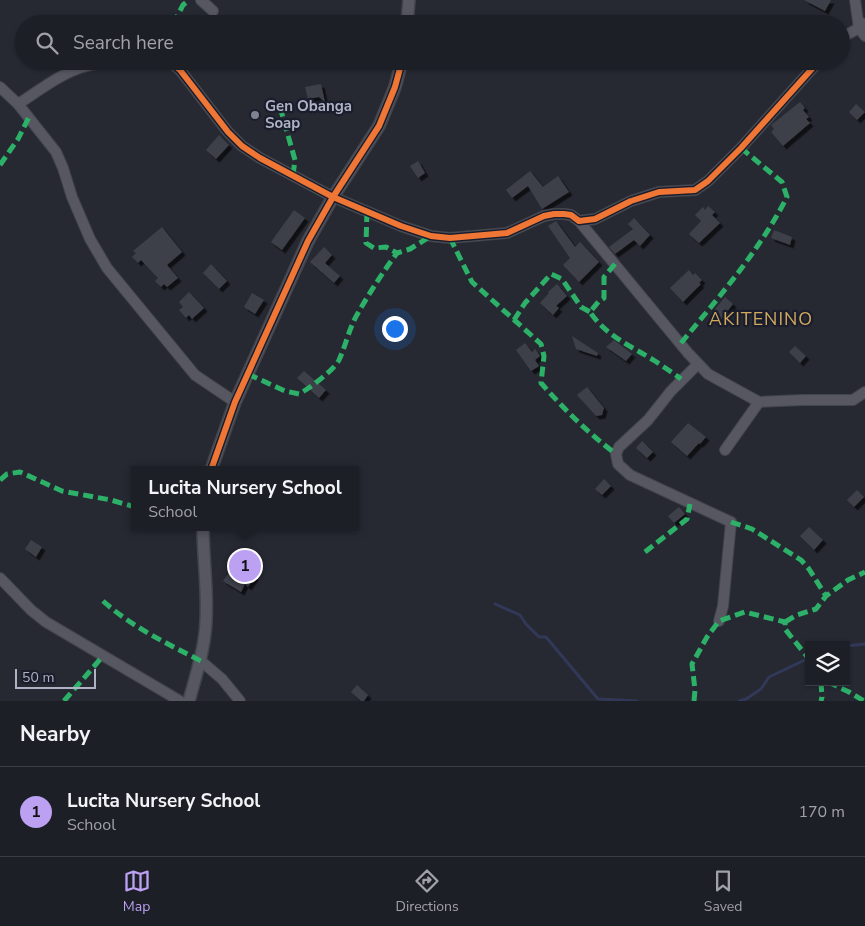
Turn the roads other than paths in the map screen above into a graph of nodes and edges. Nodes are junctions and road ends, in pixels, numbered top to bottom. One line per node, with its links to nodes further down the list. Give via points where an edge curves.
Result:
1 (201, 0): 4 (street)
2 (410, 0): 5 (street)
3 (855, 0): 6 (street)
4 (213, 11)
5 (408, 15)
6 (863, 28): 7 (street)
7 (850, 34)
8 (75, 70): 13 (street)
9 (180, 70): 14 (street, via 242,146)
10 (400, 70): 14 (street, via 379,126)
11 (811, 70): 15 (street, via 701,187 659,192 631,201 595,219)
12 (0, 87): 13 (street)
13 (18, 104): 18 (street, via 60,159 90,239 106,268 195,375)
14 (332, 197): 15 (street, via 402,226 431,236 450,238 507,233 554,214 571,215); 18 (street, via 308,241)
15 (579, 221): 16 (street)
16 (698, 364): 19 (street, via 708,374); 24 (street, via 616,454 618,464 630,475 731,522)
17 (865, 394): 19 (street, via 853,400)
18 (235, 402): 21 (street)
19 (759, 402): 20 (street)
20 (725, 450)
21 (212, 466)
22 (203, 531): 25 (street, via 207,586)
23 (0, 578): 26 (street, via 46,622)
24 (719, 620)
25 (201, 660): 27 (street); 28 (street)
26 (180, 701)
27 (189, 701)
28 (240, 701)

